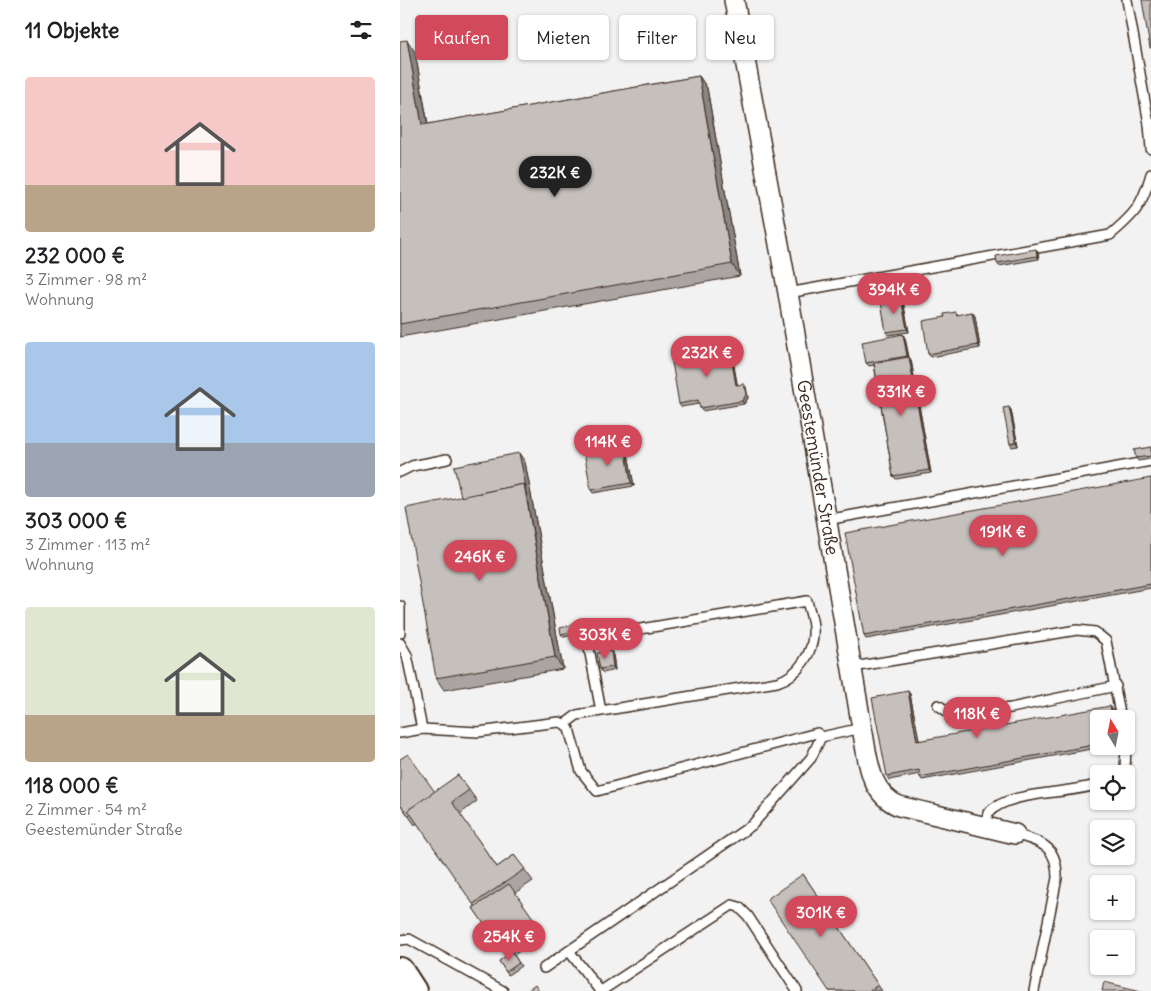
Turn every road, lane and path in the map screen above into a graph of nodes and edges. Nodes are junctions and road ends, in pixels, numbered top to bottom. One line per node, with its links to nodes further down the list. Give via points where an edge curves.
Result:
1 (734, 0): 6 (street, Geestemünder Straße)
2 (1127, 0): 3 (lane)
3 (1150, 123): 4 (lane)
4 (1151, 150)
5 (1151, 174): 6 (lane, via 1145,194 1133,215 1110,234)
6 (788, 294): 10 (street, Geestemünder Straße)
7 (447, 459): 9 (lane, via 412,466)
8 (1151, 461): 10 (lane)
9 (400, 472)
10 (826, 520): 14 (street, Geestemünder Straße)
11 (400, 606): 12 (lane)
12 (400, 633)
13 (400, 643): 21 (lane, via 407,655)
14 (853, 667): 15 (lane, via 1077,630 1095,632 1106,641); 20 (street, Geestemünder Straße)
15 (1116, 686): 16 (lane, via 1011,708 951,714); 17 (lane)
16 (938, 705)
17 (1120, 710)
18 (601, 711): 18 (lane, via 790,678 801,666 809,649 813,629 807,601 587,638); 19 (lane, via 577,715)
19 (565, 724): 21 (lane, via 559,722 478,732); 23 (lane, via 581,772 597,791 817,733)
20 (862, 728): 23 (lane); 25 (street, Geestemünder Straße, via 875,786 889,802)
21 (422, 729): 22 (lane)
22 (400, 733)
23 (821, 737): 28 (lane, via 811,758 752,825)
24 (1090, 787): 25 (lane, via 1004,801 988,813)
25 (985, 826): 26 (street, Geestemünder Straße)
26 (1015, 834): 35 (lane, via 1041,842 1054,855 1057,866)
27 (400, 940): 32 (lane, via 409,939)
28 (569, 950): 29 (lane); 33 (lane)
29 (544, 968)
30 (400, 971): 31 (main road)
31 (413, 991)
32 (503, 991)
33 (600, 991): 34 (lane, via 732,905 748,916)
34 (797, 991)
35 (1034, 991)

